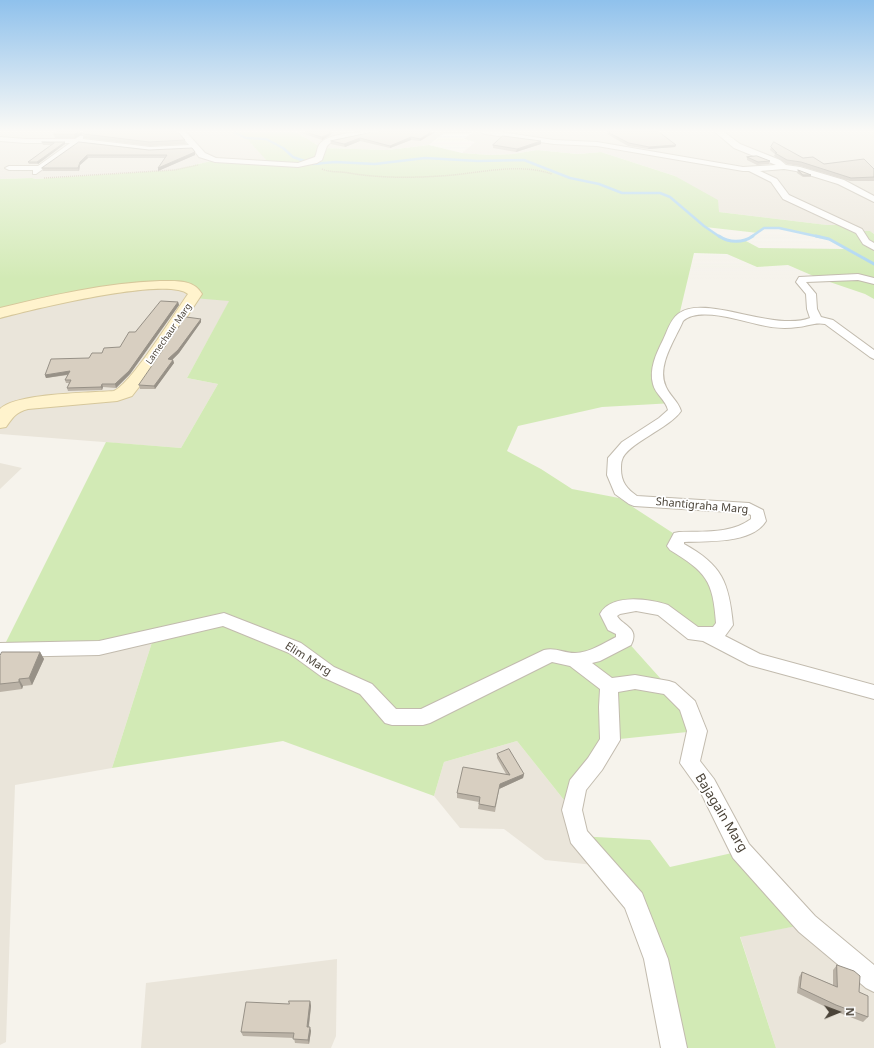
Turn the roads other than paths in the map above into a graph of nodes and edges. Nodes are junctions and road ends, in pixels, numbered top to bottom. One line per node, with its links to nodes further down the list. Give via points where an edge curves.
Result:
1 (773, 181): 4 (street, via 786,197 859,231 866,242)
2 (837, 181): 3 (street)
3 (874, 199)
4 (874, 246)
5 (874, 281): 7 (street, via 858,277 803,280 801,282 811,294)
6 (0, 313): 9 (street, Lamechaur Marg, via 70,296 132,288 183,286 196,294 126,392 117,396 38,402)
7 (816, 319): 8 (street, via 829,322); 11 (street, Shantigraha Marg, via 810,322 770,324 716,312 685,314 678,320 656,371 662,393 674,403 675,411 627,445 615,458 614,475 620,491 634,501 749,508 758,513 759,521 748,530 721,536 679,537 675,546 705,565 716,581 722,598 725,625 717,634)
8 (874, 355)
9 (6, 409): 10 (street, via 7,412)
10 (0, 423)
11 (705, 634): 13 (street, via 694,634 662,609 636,605 615,608 608,614 614,624 624,631 626,640 594,656); 15 (street, via 755,660)
12 (0, 650): 13 (street, Elim Marg, via 99,648 224,619 295,648 328,672 366,689 392,717 423,717 550,655)
13 (575, 660): 14 (street, Elim Marg)
14 (609, 686): 16 (street, Bajagain Marg, via 634,682 669,688 688,706 697,731 690,763 707,785 741,851 807,924); 17 (street, via 610,740 577,786 572,810 578,836 634,901 656,960)
15 (874, 692)
16 (874, 980)
17 (674, 1048)

